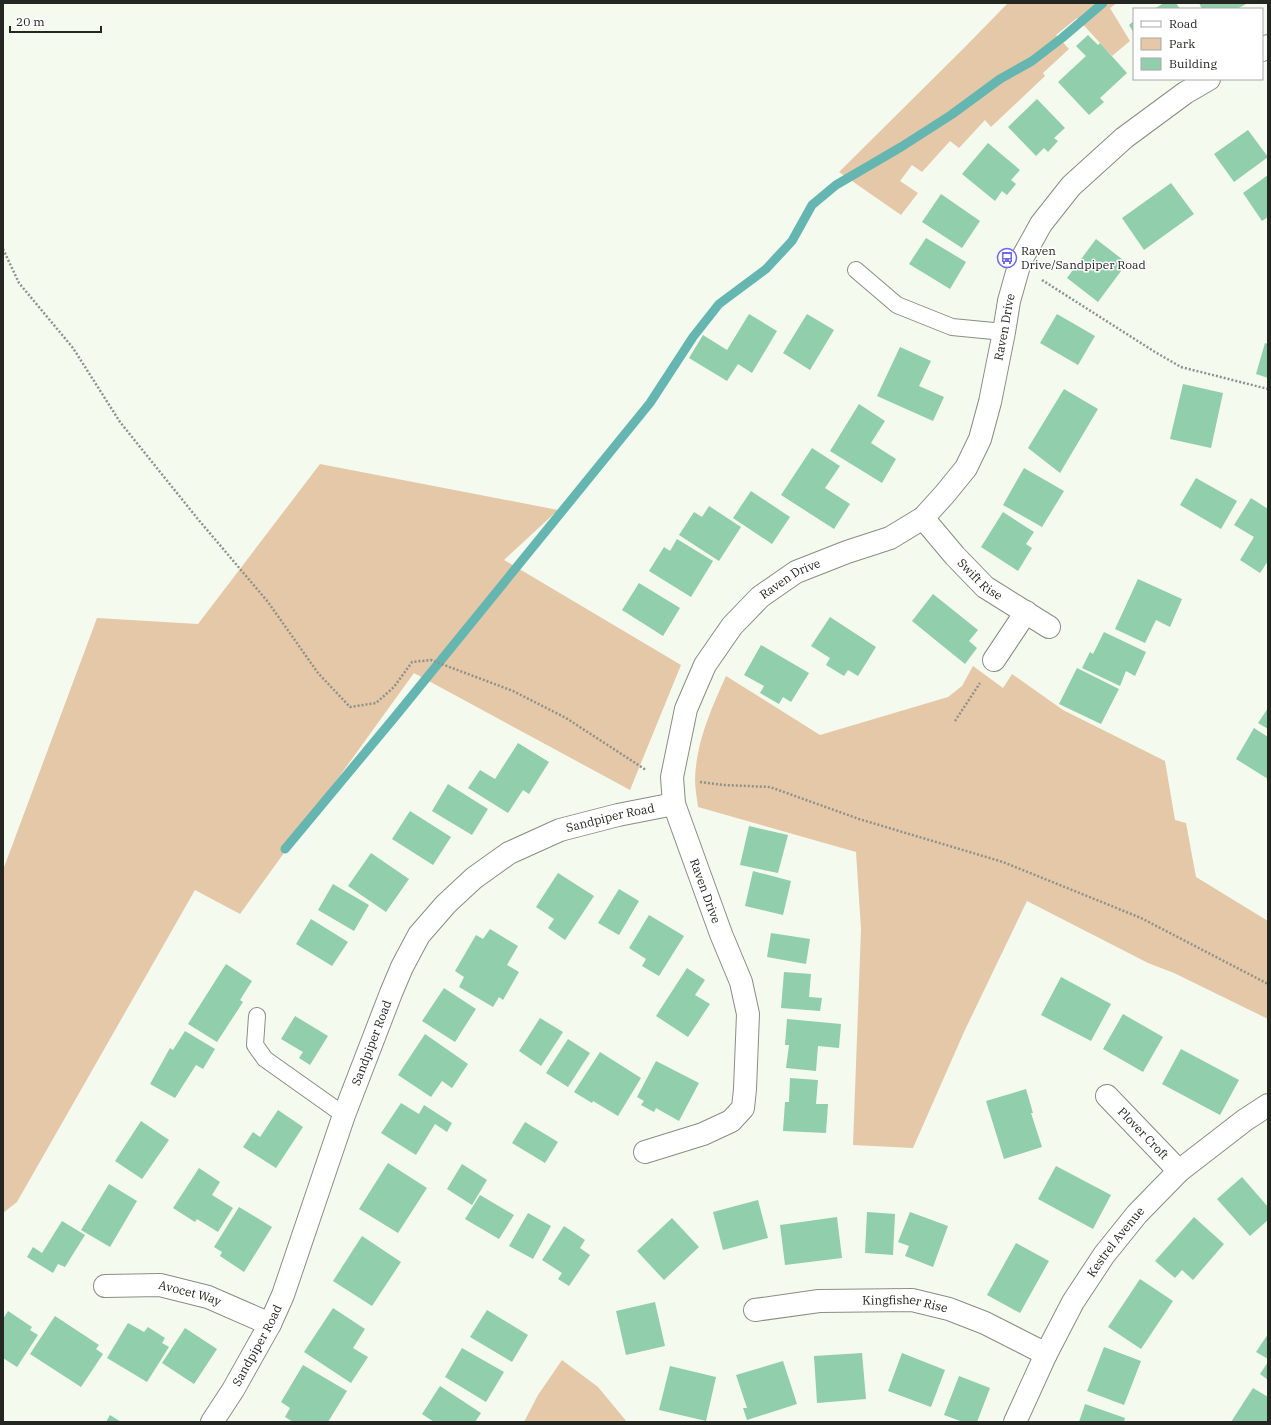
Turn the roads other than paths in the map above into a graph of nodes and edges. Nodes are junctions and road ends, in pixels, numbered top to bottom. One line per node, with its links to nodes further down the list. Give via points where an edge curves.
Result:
1 (1207, 80): 3 (street, Raven Drive, via 1184,93 1124,138 1071,186 1042,224 1020,262 1008,301)
2 (856, 270): 3 (lane, via 897,304 952,327)
3 (1004, 332): 4 (street, Raven Drive, via 980,439 966,468)
4 (922, 518): 5 (street, Swift Rise, via 986,587); 8 (street, Raven Drive, via 890,538 796,572 760,597 732,626 705,665 686,709 672,777)
5 (1026, 612): 6 (street, Swift Rise); 7 (street)
6 (1049, 627)
7 (994, 660)
8 (674, 804): 12 (street, Sandpiper Road, via 560,830 509,853 474,878 446,904 419,935 402,967); 13 (street, Raven Drive, via 741,982 748,1014 745,1089 742,1108 731,1121 703,1134)
9 (257, 1016): 12 (lane, via 255,1046 265,1059)
10 (1107, 1096): 14 (street, Plover Croft)
11 (1268, 1105): 14 (street, Kestrel Avenue)
12 (344, 1115): 17 (street, Sandpiper Road, via 283,1295)
13 (645, 1152)
14 (1179, 1171): 18 (street, Kestrel Avenue, via 1137,1214 1104,1255 1073,1302)
15 (105, 1286): 17 (street, Avocet Way, via 160,1285 208,1297)
16 (755, 1310): 18 (street, Kingfisher Rise, via 819,1301 912,1300 949,1309 985,1323)
17 (270, 1324): 19 (street, Sandpiper Road)
18 (1046, 1354): 20 (street, Kestrel Avenue)
19 (212, 1422)
20 (1015, 1422)

